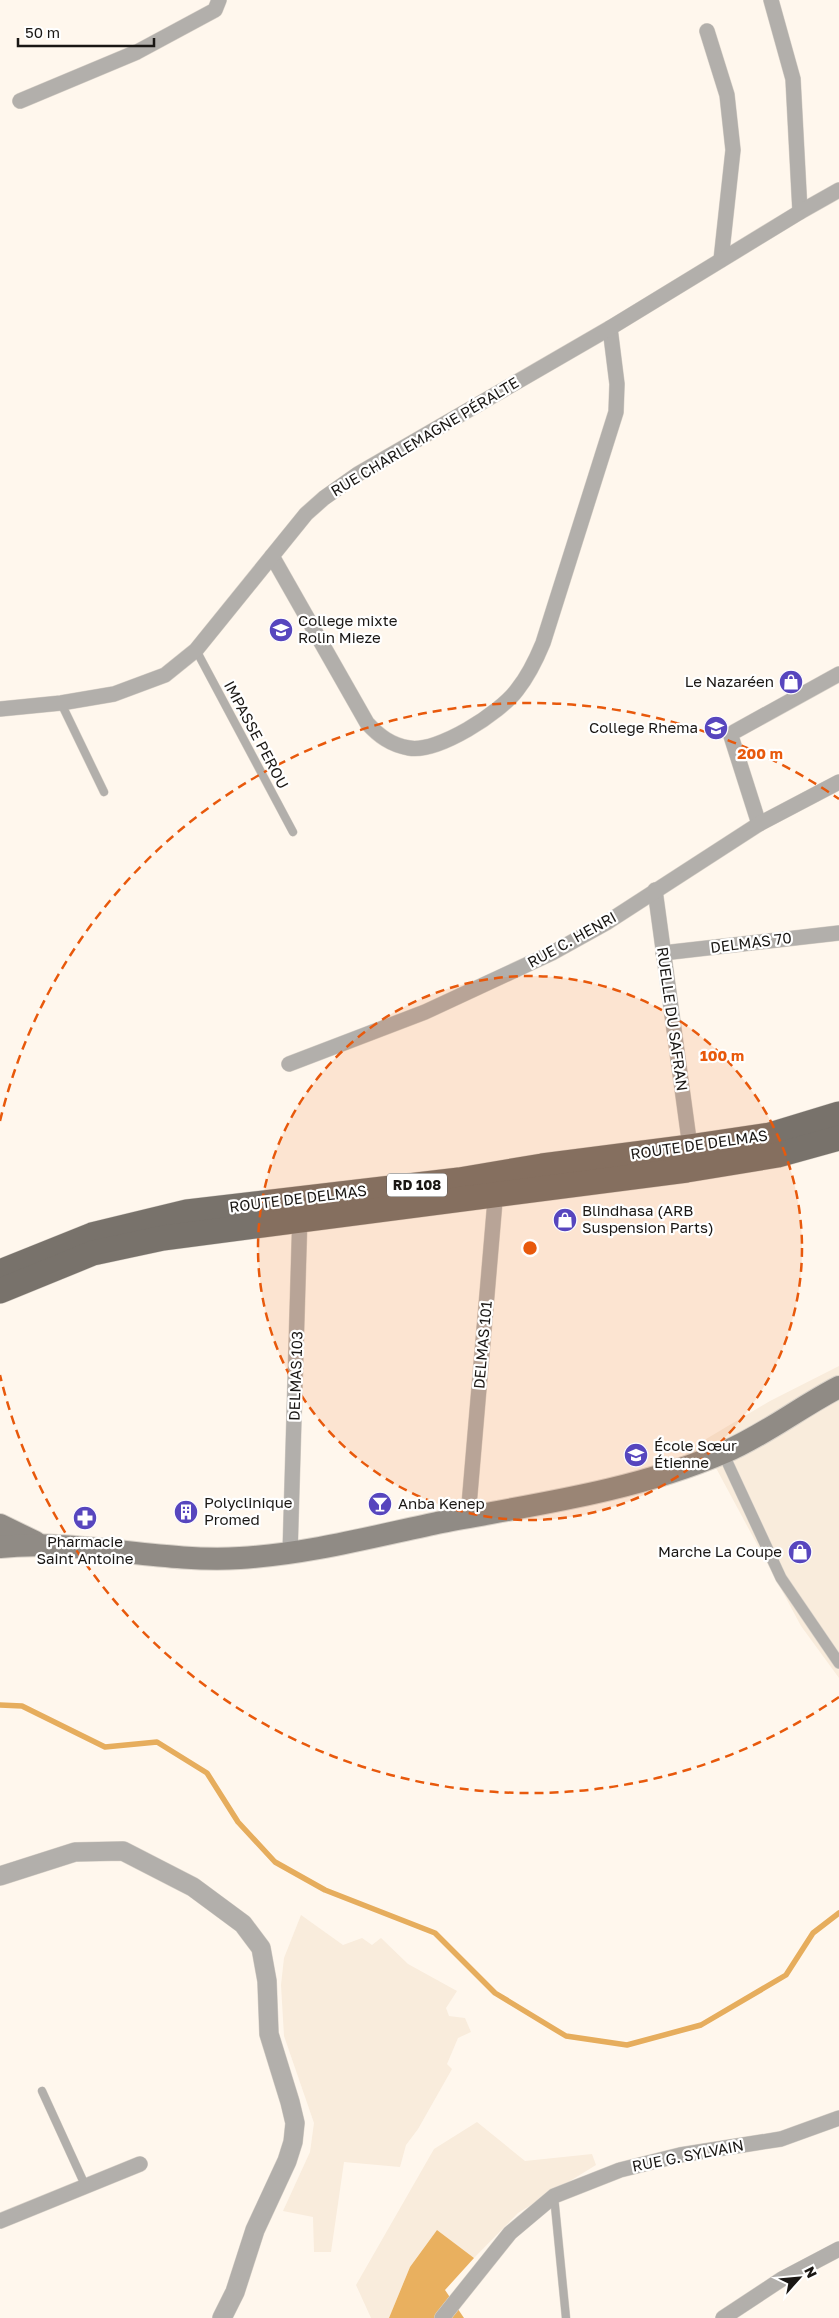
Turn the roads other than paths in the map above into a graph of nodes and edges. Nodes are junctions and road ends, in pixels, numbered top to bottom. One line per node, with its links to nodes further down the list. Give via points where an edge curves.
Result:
1 (219, 0): 4 (street, via 215,10 138,52)
2 (771, 0): 6 (street, via 793,79)
3 (708, 31): 7 (street, via 727,95 732,150)
4 (20, 101)
5 (839, 190): 6 (street, RUE CHARLEMAGNE PÉRALTE)
6 (800, 212): 7 (street, RUE CHARLEMAGNE PÉRALTE)
7 (721, 260): 8 (street, RUE CHARLEMAGNE PÉRALTE)
8 (610, 328): 9 (street, RUE CHARLEMAGNE PÉRALTE, via 358,474 306,514); 9 (street, via 617,384 616,412 543,643 532,669 516,691 478,724 456,736 411,749 380,736 367,723)
9 (272, 556): 10 (street, RUE CHARLEMAGNE PÉRALTE)
10 (196, 650): 12 (street, RUE CHARLEMAGNE PÉRALTE, via 164,675 142,685 114,694); 17 (lane, IMPASSE PEROU)
11 (839, 674): 16 (street, via 731,736)
12 (61, 703): 13 (street, RUE CHARLEMAGNE PÉRALTE); 15 (lane)
13 (0, 709)
14 (839, 782): 16 (street, RUE C. HENRI)
15 (104, 792)
16 (759, 824): 18 (street, RUE C. HENRI)
17 (293, 832)
18 (655, 890): 20 (street, RUELLE DU SAFRAN); 21 (street, RUE C. HENRI, via 606,924 552,953 425,1012)
19 (839, 933): 20 (street, DELMAS 70)
20 (663, 953): 24 (street, RUELLE DU SAFRAN)
21 (289, 1064)
22 (839, 1114): 24 (main road, ROUTE DE DELMAS / RD 108, via 770,1135)
23 (839, 1138): 25 (main road, ROUTE DE DELMAS / RD 108, via 778,1155 687,1170)
24 (690, 1147): 25 (main road, ROUTE DE DELMAS / RD 108)
25 (497, 1183): 26 (main road, ROUTE DE DELMAS / RD 108, via 459,1180); 31 (street, DELMAS 101)
26 (300, 1210): 27 (main road, ROUTE DE DELMAS / RD 108, via 187,1212 92,1235); 28 (main road, ROUTE DE DELMAS / RD 108, via 93,1253); 35 (street, DELMAS 103)
27 (0, 1272)
28 (0, 1291)
29 (839, 1387): 30 (main road, via 748,1442)
30 (723, 1453): 31 (main road, via 658,1476 578,1497); 36 (street, via 781,1578)
31 (468, 1517): 35 (main road)
32 (0, 1525): 33 (main road)
33 (46, 1546): 34 (main road); 35 (main road, via 161,1556 238,1558)
34 (0, 1547)
35 (290, 1554)
36 (839, 1663)
37 (0, 1876): 45 (street, via 74,1852 123,1851 193,1888 242,1924 260,1948 267,1981 269,2034 295,2123 287,2161 255,2230 235,2292)
38 (42, 2091): 41 (lane)
39 (839, 2118): 42 (street, RUE G. SYLVAIN, via 781,2139 680,2155 620,2170)
40 (140, 2164): 41 (street)
41 (85, 2185): 43 (street)
42 (554, 2196): 46 (street, RUE G. SYLVAIN, via 510,2233); 47 (lane)
43 (0, 2221)
44 (839, 2249): 48 (street, via 782,2279)
45 (222, 2318)
46 (442, 2318)
47 (566, 2318)
48 (723, 2318)

